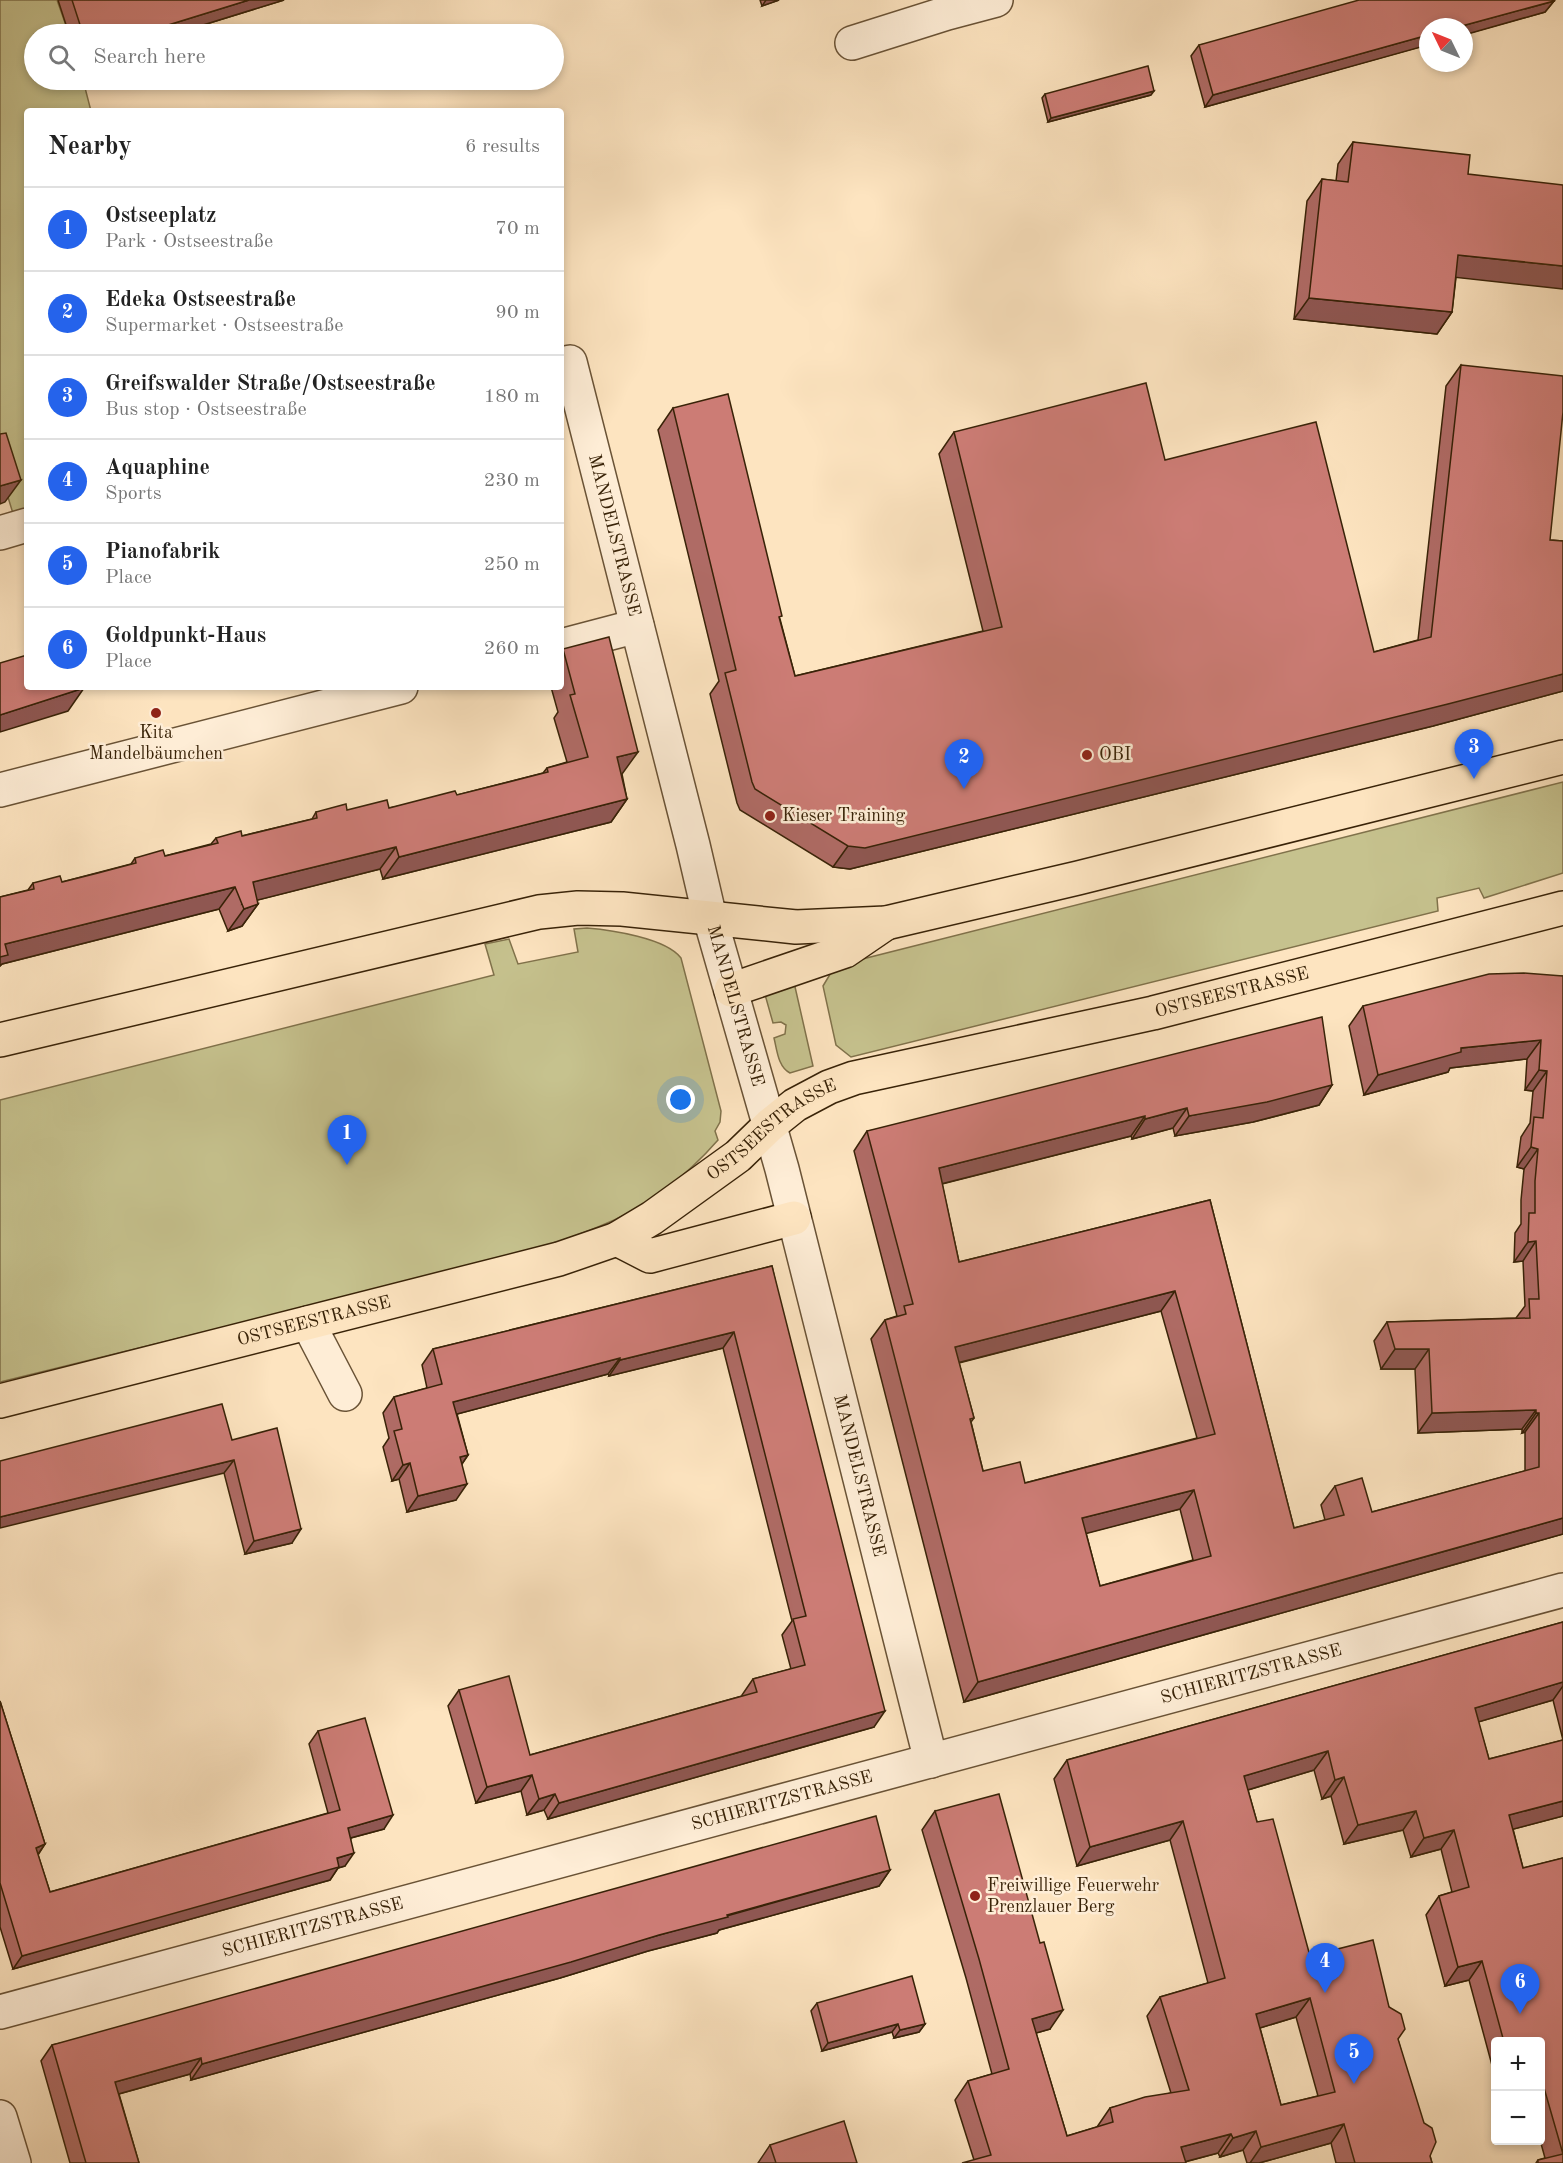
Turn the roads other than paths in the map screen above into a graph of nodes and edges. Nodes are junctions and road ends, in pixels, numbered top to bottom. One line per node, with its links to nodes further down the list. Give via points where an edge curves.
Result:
1 (996, 0): 2 (street)
2 (852, 43)
3 (564, 363): 6 (street, MANDELSTRASSE, via 570,362)
4 (24, 526): 5 (street)
5 (0, 533)
6 (637, 626): 7 (street); 12 (street, MANDELSTRASSE)
7 (564, 645)
8 (389, 690): 10 (street)
9 (1563, 756): 13 (main road)
10 (0, 790)
11 (1563, 908): 16 (main road, OSTSEESTRASSE, via 1153,1013 854,1078 795,1106)
12 (710, 918): 13 (main road, via 796,927); 14 (street, MANDELSTRASSE); 15 (main road, via 622,909 539,912)
13 (886, 923): 14 (main road, via 845,951)
14 (731, 990): 16 (street, MANDELSTRASSE)
15 (0, 1040)
16 (770, 1125): 17 (street, MANDELSTRASSE); 18 (main road, OSTSEESTRASSE, via 738,1156)
17 (794, 1218): 18 (main road, via 650,1256); 23 (street, MANDELSTRASSE)
18 (617, 1239): 19 (main road, OSTSEESTRASSE, via 559,1259)
19 (308, 1323): 20 (street); 21 (main road, OSTSEESTRASSE)
20 (345, 1394)
21 (0, 1401)
22 (1563, 1590): 23 (street, SCHIERITZSTRASSE)
23 (931, 1761): 24 (street, SCHIERITZSTRASSE)
24 (0, 2012)
25 (0, 2117): 26 (street)
26 (14, 2163)

